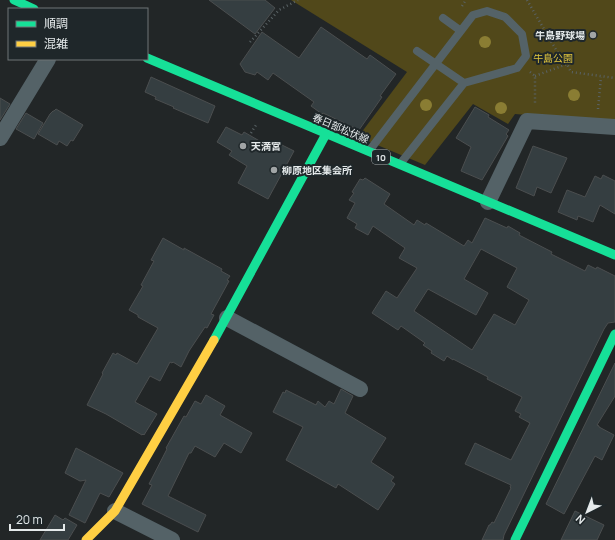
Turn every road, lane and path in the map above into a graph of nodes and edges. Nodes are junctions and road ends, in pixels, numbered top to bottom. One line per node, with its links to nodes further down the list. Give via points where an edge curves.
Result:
1 (298, 0): 5 (path, via 278,10)
2 (527, 0): 12 (path, via 558,54)
3 (443, 18): 4 (lane)
4 (461, 31): 10 (lane); 11 (lane, via 473,15 487,11 505,17 522,34 526,56)
5 (250, 42)
6 (417, 51): 10 (lane)
7 (148, 58): 13 (street, 春日部松伏線 / 10)
8 (172, 58): 13 (lane)
9 (47, 60): 22 (street)
10 (436, 64): 17 (lane); 23 (lane)
11 (521, 64): 14 (path); 17 (lane, via 517,68)
12 (567, 64): 14 (path); 15 (path, via 571,72)
13 (167, 66): 21 (street, 春日部松伏線 / 10)
14 (535, 76): 18 (path)
15 (601, 77): 16 (path); 19 (path)
16 (615, 78)
17 (464, 83): 24 (lane)
18 (535, 107)
19 (598, 111)
20 (615, 128): 25 (street, via 527,121)
21 (326, 134): 23 (street, 春日部松伏線 / 10); 27 (street)
22 (0, 138)
23 (368, 151): 24 (street, 春日部松伏線 / 10)
24 (400, 165): 25 (street, 春日部松伏線 / 10)
25 (488, 202): 26 (street, 春日部松伏線 / 10)
26 (615, 255)
27 (227, 318): 29 (street); 30 (street)
28 (615, 334): 33 (street)
29 (360, 388)
30 (115, 511): 31 (street); 32 (street)
31 (86, 540)
32 (172, 540)
33 (515, 540)

